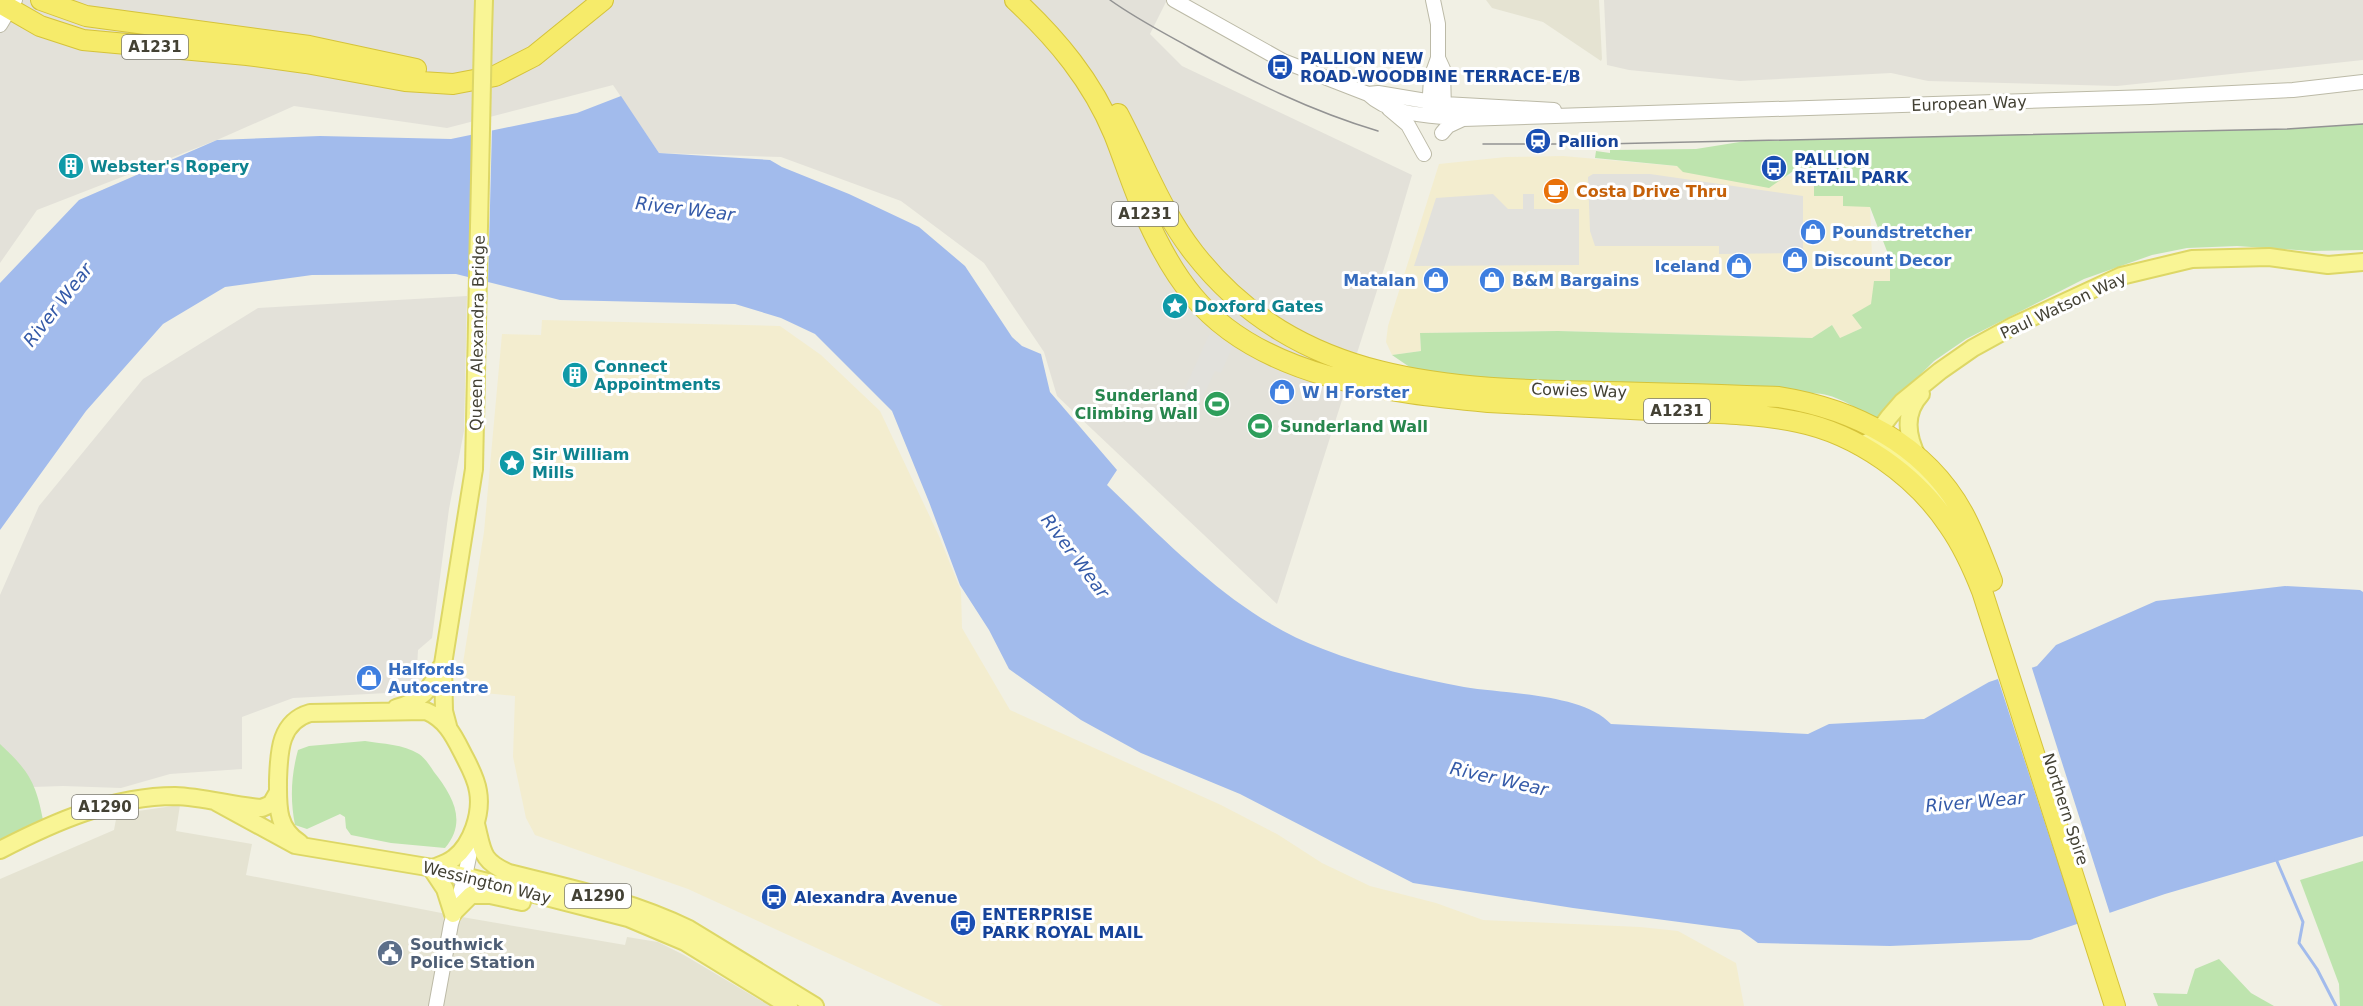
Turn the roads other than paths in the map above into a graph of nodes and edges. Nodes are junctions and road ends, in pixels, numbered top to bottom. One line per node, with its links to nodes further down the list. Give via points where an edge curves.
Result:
1 (41, 0): 3 (highway, A1231, via 106,20 280,41 415,69 453,71 511,54)
2 (484, 0): 28 (main road, Queen Alexandra Bridge, bridge, via 474,469)
3 (583, 0)
4 (603, 0): 9 (highway, A1231, via 534,56 495,76 453,84 405,81 247,55 82,39 40,26)
5 (1015, 0): 22 (highway, A1231, via 1061,46 1097,98 1164,254 1192,296 1218,320 1266,352 1295,365)
6 (1032, 0): 22 (highway, A1231, via 1089,64 1160,200 1195,254 1249,308)
7 (1174, 0): 12 (street, via 1284,61)
8 (1433, 0): 10 (street)
9 (6, 9)
10 (1438, 58): 14 (street, via 1431,78); 15 (street, via 1443,69)
11 (2363, 82): 16 (street, European Way, via 2150,98)
12 (1368, 94): 13 (street); 14 (street, via 1378,93)
13 (1388, 108): 14 (street); 19 (street, via 1408,125)
14 (1429, 109): 15 (street)
15 (1444, 110): 16 (street, European Way, via 1544,108); 17 (street, European Way)
16 (1574, 114): 17 (street, European Way)
17 (1463, 119): 18 (street)
18 (1442, 133)
19 (1424, 154)
20 (2363, 262): 21 (main road, Paul Watson Way, via 2328,265 2269,257 2192,259 2121,276 2013,326)
21 (1948, 365): 23 (main road, Paul Watson Way, via 1902,402); 25 (main road, Paul Watson Way, via 1911,408 1908,423)
22 (1332, 367): 23 (highway, Cowies Way / A1231, via 1470,386 1779,397 1824,406); 24 (highway, Cowies Way / A1231, via 1364,384 1447,398 1744,414 1799,422 1832,431)
23 (1880, 429): 24 (main road, Paul Watson Way, via 1872,440); 25 (highway, Cowies Way / A1231); 26 (main road, via 1881,443 1921,476 1944,503 1954,519)
24 (1860, 446): 26 (highway, Cowies Way / A1231, via 1888,463 1928,500)
25 (1918, 458): 27 (highway, Cowies Way / A1231, via 1949,491 1962,512 1984,560)
26 (1962, 546): 27 (highway, Cowies Way / A1231)
27 (1997, 615): 43 (highway, Northern Spire / A1231); 44 (highway, Northern Spire / A1231)
28 (442, 664): 29 (main road, via 426,693 410,704); 30 (main road)
29 (386, 711): 30 (main road, A1290, via 426,711); 31 (main road, A1290, via 301,716 286,730 280,747)
30 (448, 727): 33 (main road, A1290, via 478,790)
31 (278, 792): 32 (main road, A1290, via 271,804 262,808); 34 (main road, A1290, via 280,819 292,839)
32 (216, 802): 34 (main road, A1290, via 280,839); 35 (main road, A1290, via 177,796 119,803 62,821)
33 (476, 824): 36 (main road, A1290, via 456,857); 37 (street); 42 (main road, Wessington Way / A1290, via 486,859 497,868 622,902 668,919)
34 (306, 847): 36 (main road, Wessington Way / A1290)
35 (0, 850)
36 (432, 868): 37 (main road, Wessington Way / A1290); 39 (main road)
37 (465, 876): 38 (main road, Wessington Way / A1290); 39 (street)
38 (591, 907): 39 (main road, via 541,907 479,894 471,895); 41 (main road, Wessington Way / A1290, via 685,942)
39 (454, 913): 40 (street)
40 (436, 1006)
41 (789, 1006)
42 (815, 1006)
43 (2115, 1006)
44 (2128, 1006)

